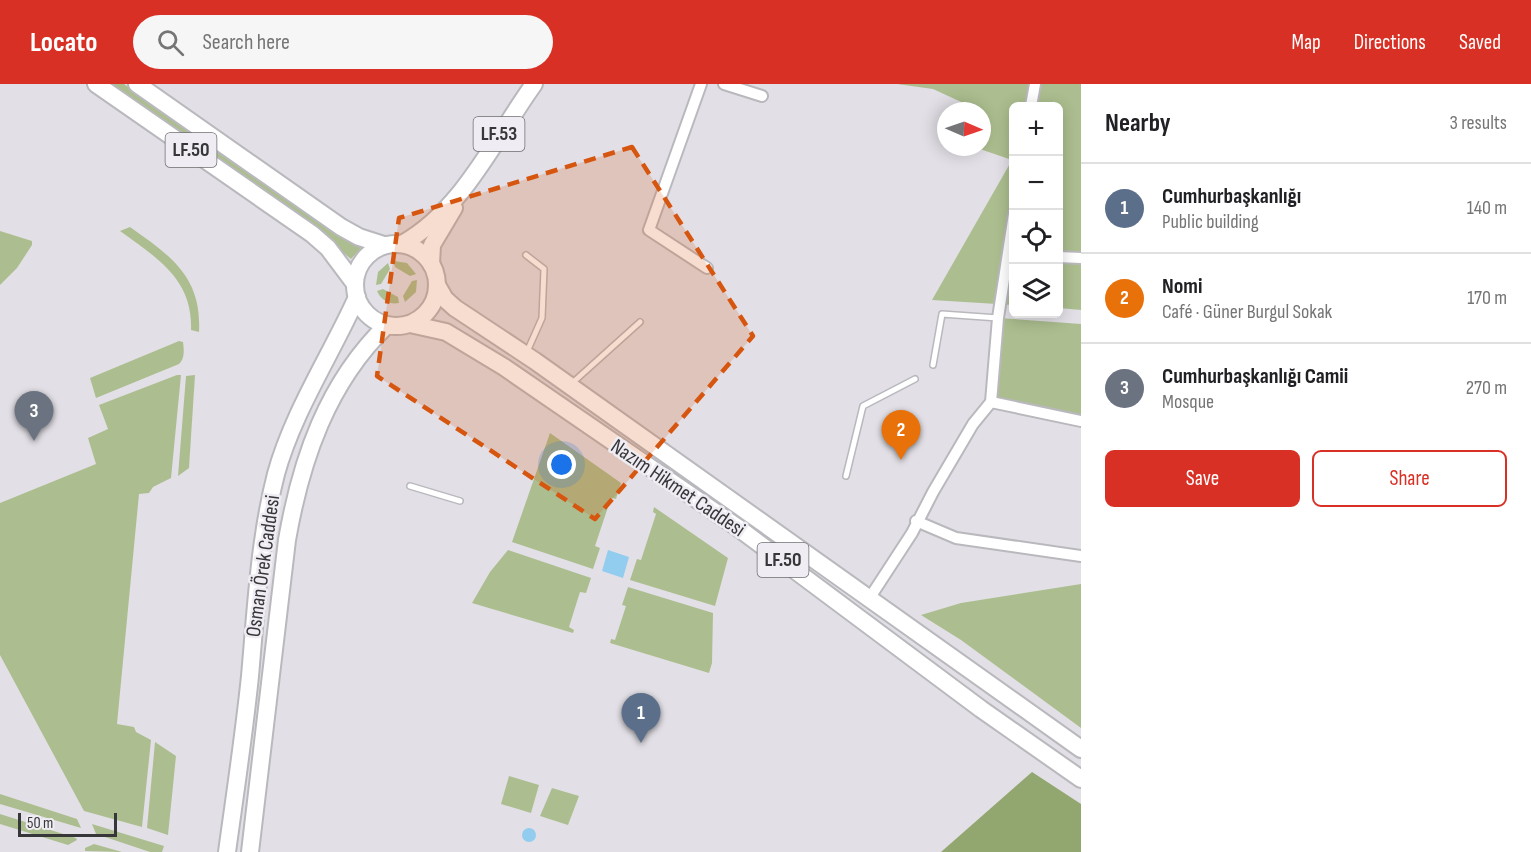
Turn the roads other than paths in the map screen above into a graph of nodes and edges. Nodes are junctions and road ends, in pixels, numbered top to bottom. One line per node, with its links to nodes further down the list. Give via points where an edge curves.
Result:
1 (96, 84): 19 (main road, LF.50, via 312,234 328,248)
2 (137, 84): 11 (main road, LF.50, via 341,227)
3 (534, 84): 9 (main road, LF.53)
4 (701, 84): 17 (street, via 649,230)
5 (724, 84): 7 (street)
6 (1035, 84): 8 (street)
7 (762, 96)
8 (1032, 102)
9 (465, 186): 10 (main road, LF.53, via 417,236); 16 (main road, LF.53, via 432,244)
10 (402, 244): 11 (main road, LF.50); 16 (main road, via 419,251)
11 (384, 245): 19 (main road, via 360,264)
12 (526, 255): 24 (lane, via 544,269 542,318)
13 (1063, 257): 15 (street)
14 (1009, 258): 20 (street)
15 (1081, 258)
16 (431, 264): 18 (main road)
17 (707, 268)
18 (437, 285): 22 (main road, via 427,312); 24 (main road, Nazım Hikmet Caddesi / LF.50, via 445,299)
19 (356, 290): 23 (main road, LF.50, via 368,315); 38 (main road, Osman Örek Caddesi, via 276,473 263,539)
20 (998, 318): 25 (lane, via 942,314); 28 (street)
21 (640, 322): 27 (lane)
22 (410, 324): 23 (main road); 37 (main road, Nazım Hikmet Caddesi / LF.50, via 446,332 479,350 737,527)
23 (387, 325): 39 (main road, Osman Örek Caddesi, via 337,388 306,456 295,494)
24 (526, 355): 27 (main road, Nazım Hikmet Caddesi / LF.50)
25 (933, 365)
26 (915, 378): 30 (lane, via 863,406)
27 (569, 386): 35 (main road, Nazım Hikmet Caddesi / LF.50)
28 (991, 402): 29 (street); 33 (street, via 973,424)
29 (1081, 421)
30 (846, 476)
31 (410, 486): 32 (lane)
32 (460, 501)
33 (916, 521): 34 (street, via 956,538); 35 (street)
34 (1081, 556)
35 (869, 599): 36 (main road, Nazım Hikmet Caddesi / LF.50)
36 (1081, 749)
37 (1081, 779)
38 (227, 852)
39 (250, 852)

